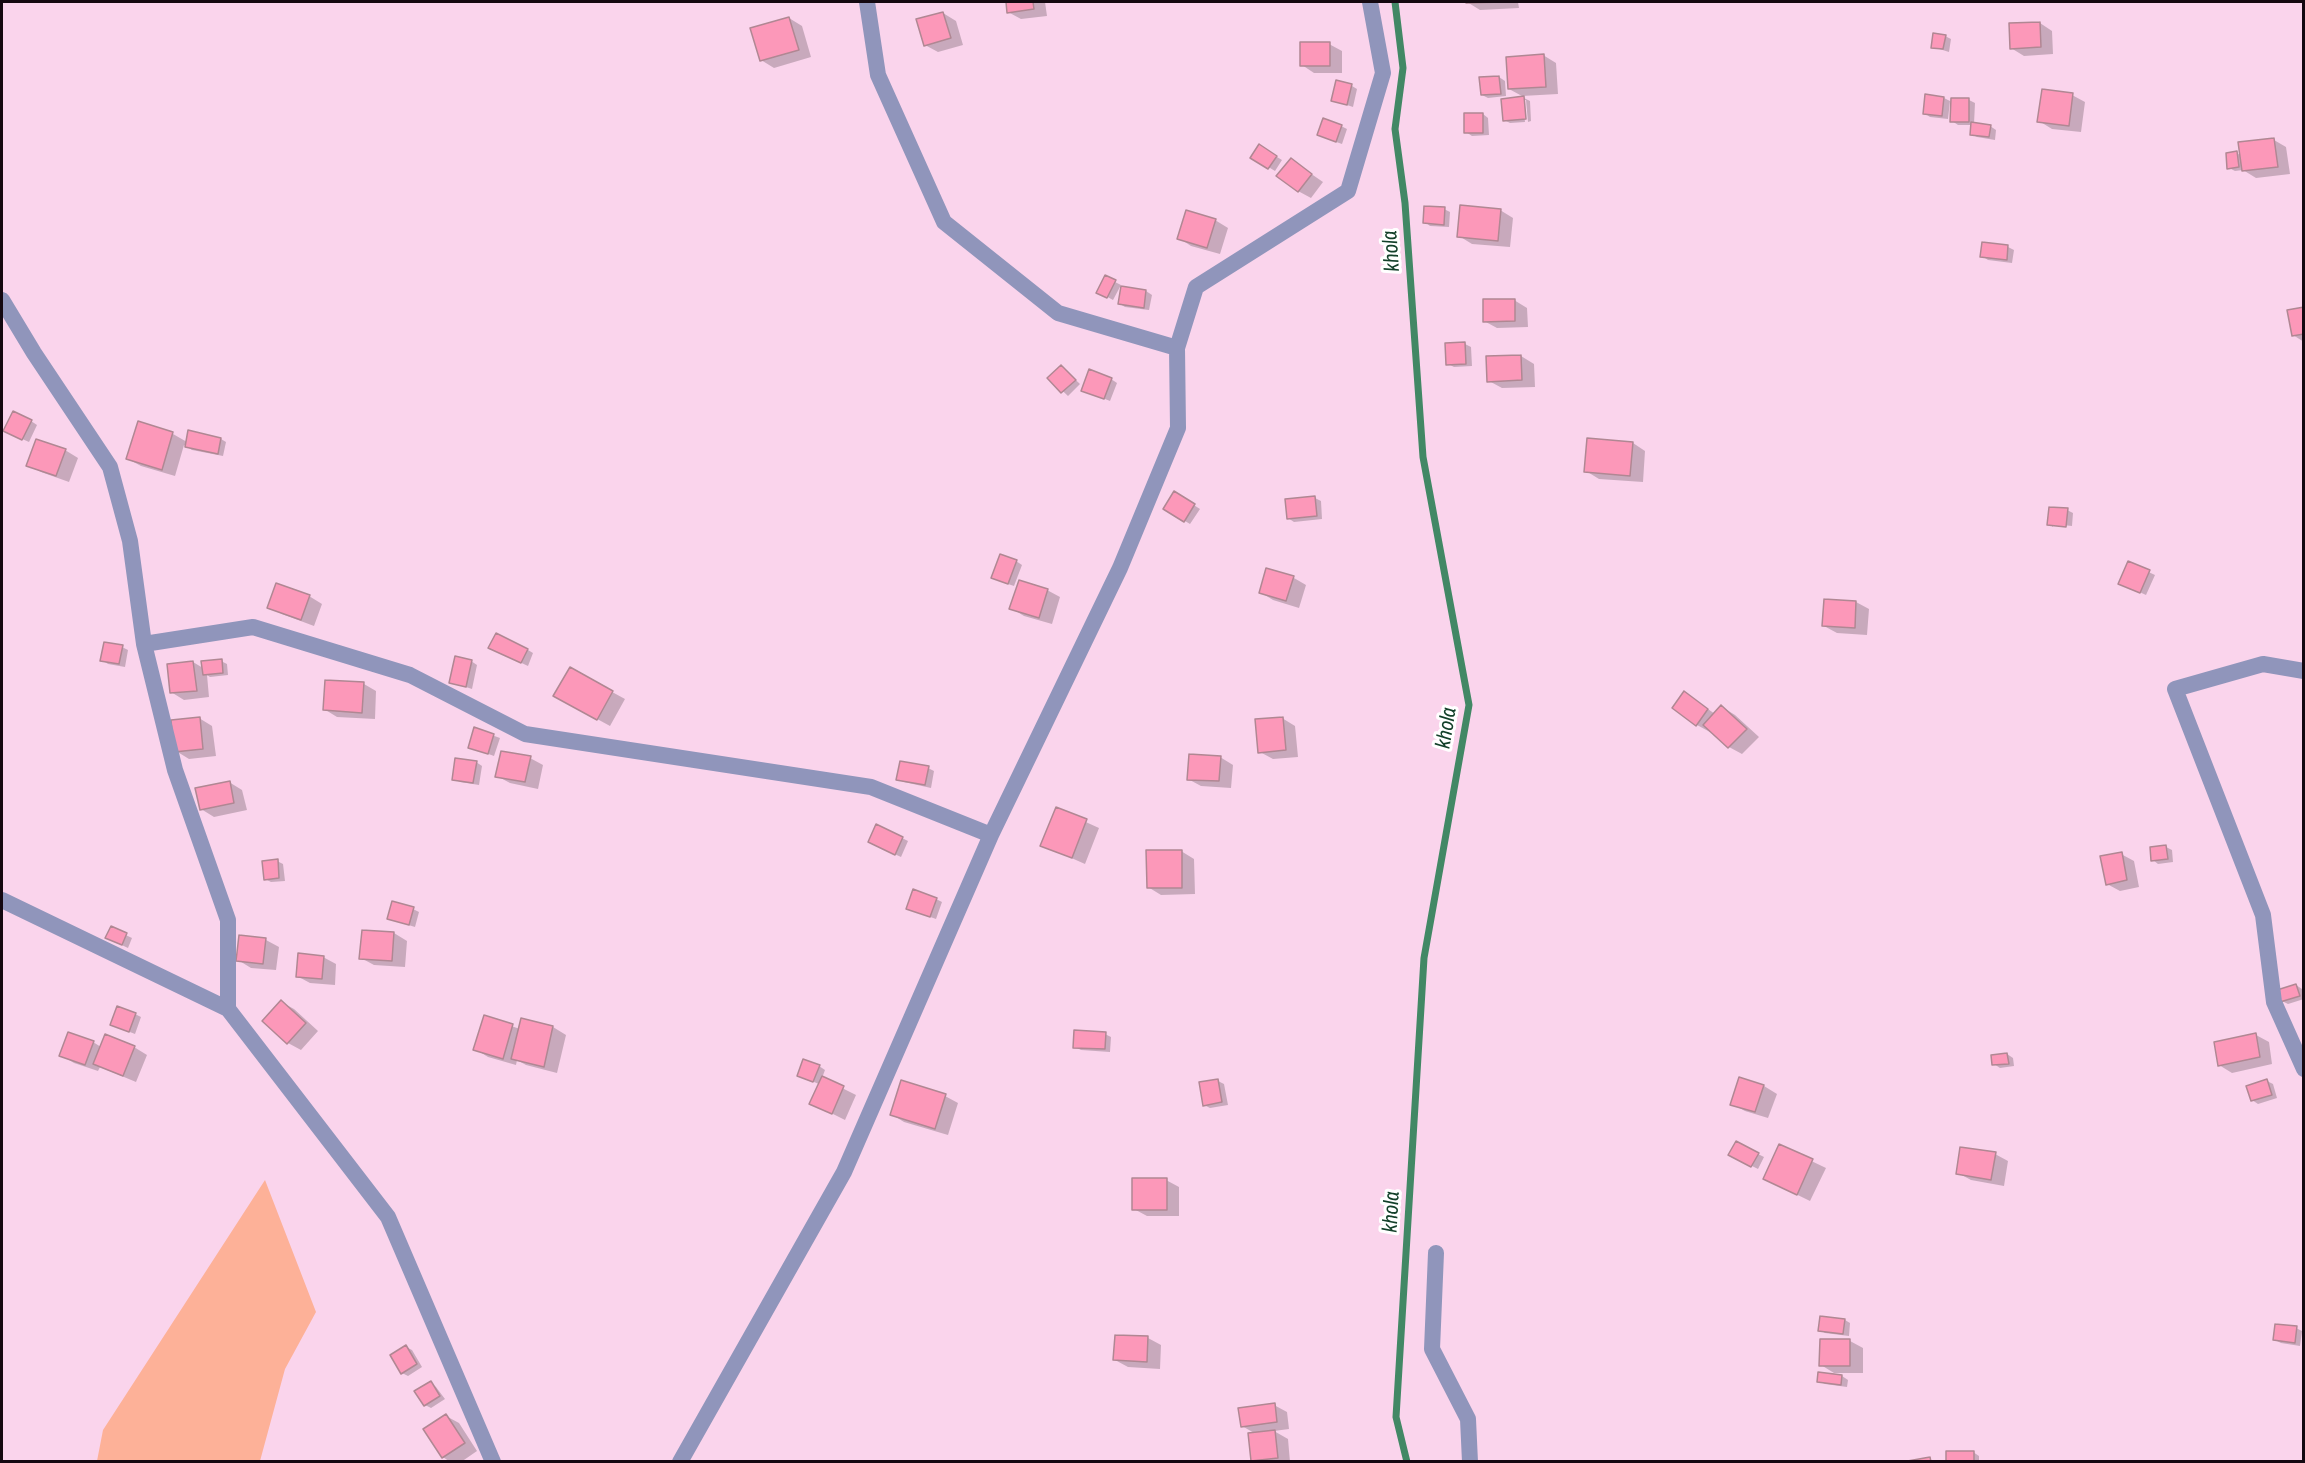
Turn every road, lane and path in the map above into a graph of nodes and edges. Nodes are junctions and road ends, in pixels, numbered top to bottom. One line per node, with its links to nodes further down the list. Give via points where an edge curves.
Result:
1 (867, 2): 4 (street, via 878,75 944,222 1058,313)
2 (1370, 2): 4 (street, via 1383,73 1348,191 1196,287)
3 (2, 300): 5 (street, via 110,467 130,541)
4 (1177, 348): 7 (street, via 1178,428 1120,568)
5 (144, 644): 7 (street, via 253,627 410,675 525,734 871,787); 9 (street, via 174,770 228,920)
6 (2304, 671): 10 (street, via 2264,664 2175,689 2264,915 2274,1002)
7 (991, 835): 13 (street, via 844,1173)
8 (2, 900): 9 (street)
9 (228, 1009): 12 (street, via 388,1217)
10 (2304, 1069)
11 (1436, 1253): 14 (street, via 1432,1349 1468,1419)
12 (493, 1461)
13 (680, 1461)
14 (1470, 1461)

